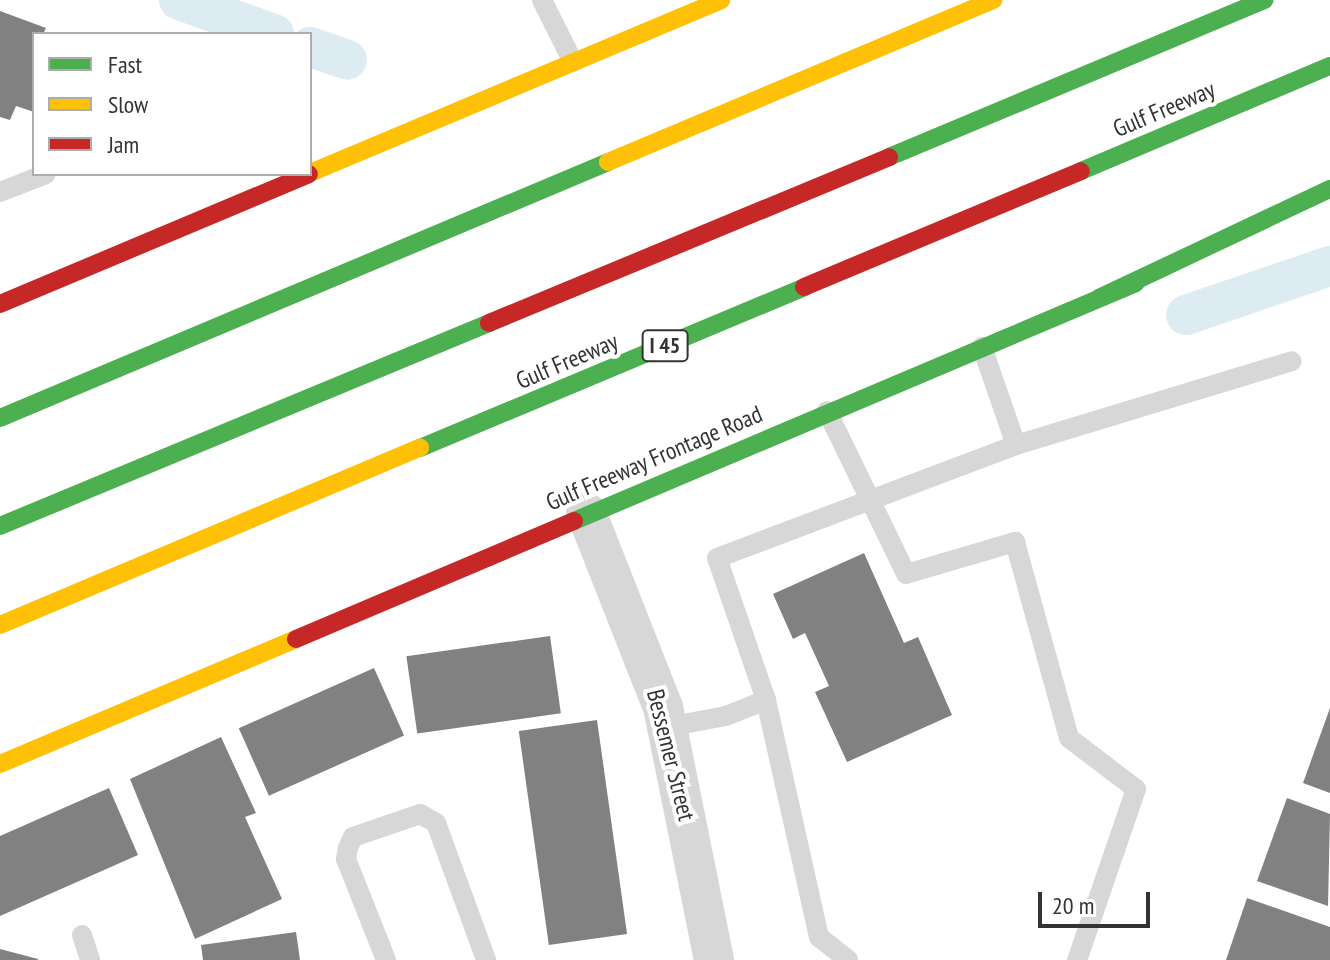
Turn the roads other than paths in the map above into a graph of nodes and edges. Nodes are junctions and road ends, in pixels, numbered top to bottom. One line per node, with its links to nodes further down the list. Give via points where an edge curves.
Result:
1 (542, 0): 5 (lane)
2 (721, 0): 5 (main road)
3 (993, 0): 20 (main road)
4 (1265, 0): 24 (main road)
5 (573, 62): 7 (main road)
6 (1330, 66): 25 (main road, Gulf Freeway / I 45)
7 (312, 173)
8 (41, 176): 13 (lane)
9 (254, 176): 12 (lane)
10 (304, 176): 12 (main road)
11 (1330, 189): 15 (main road)
12 (268, 191): 16 (main road)
13 (0, 192)
14 (1330, 203): 15 (main road, Gulf Freeway Frontage Road)
15 (1099, 298): 17 (main road, Gulf Freeway Frontage Road)
16 (0, 304)
17 (982, 347): 19 (main road, Gulf Freeway Frontage Road); 21 (lane)
18 (1292, 361): 21 (lane)
19 (827, 411): 22 (lane); 23 (main road, Gulf Freeway Frontage Road)
20 (0, 418)
21 (1016, 445): 22 (lane)
22 (869, 502): 26 (lane, via 717,558); 35 (lane, via 906,574 1015,542 1069,738 1136,789)
23 (586, 512): 27 (street, Bessemer Street); 28 (main road, Gulf Freeway Frontage Road)
24 (0, 526)
25 (0, 625)
26 (766, 700): 27 (lane, via 726,716); 34 (lane, via 819,937)
27 (667, 727): 33 (street, Bessemer Street)
28 (0, 764)
29 (82, 935): 30 (lane)
30 (90, 960)
31 (386, 960): 32 (lane, via 346,859 348,848 353,837 420,814 436,823)
32 (486, 960)
33 (714, 960)
34 (848, 960)
35 (1077, 960)

